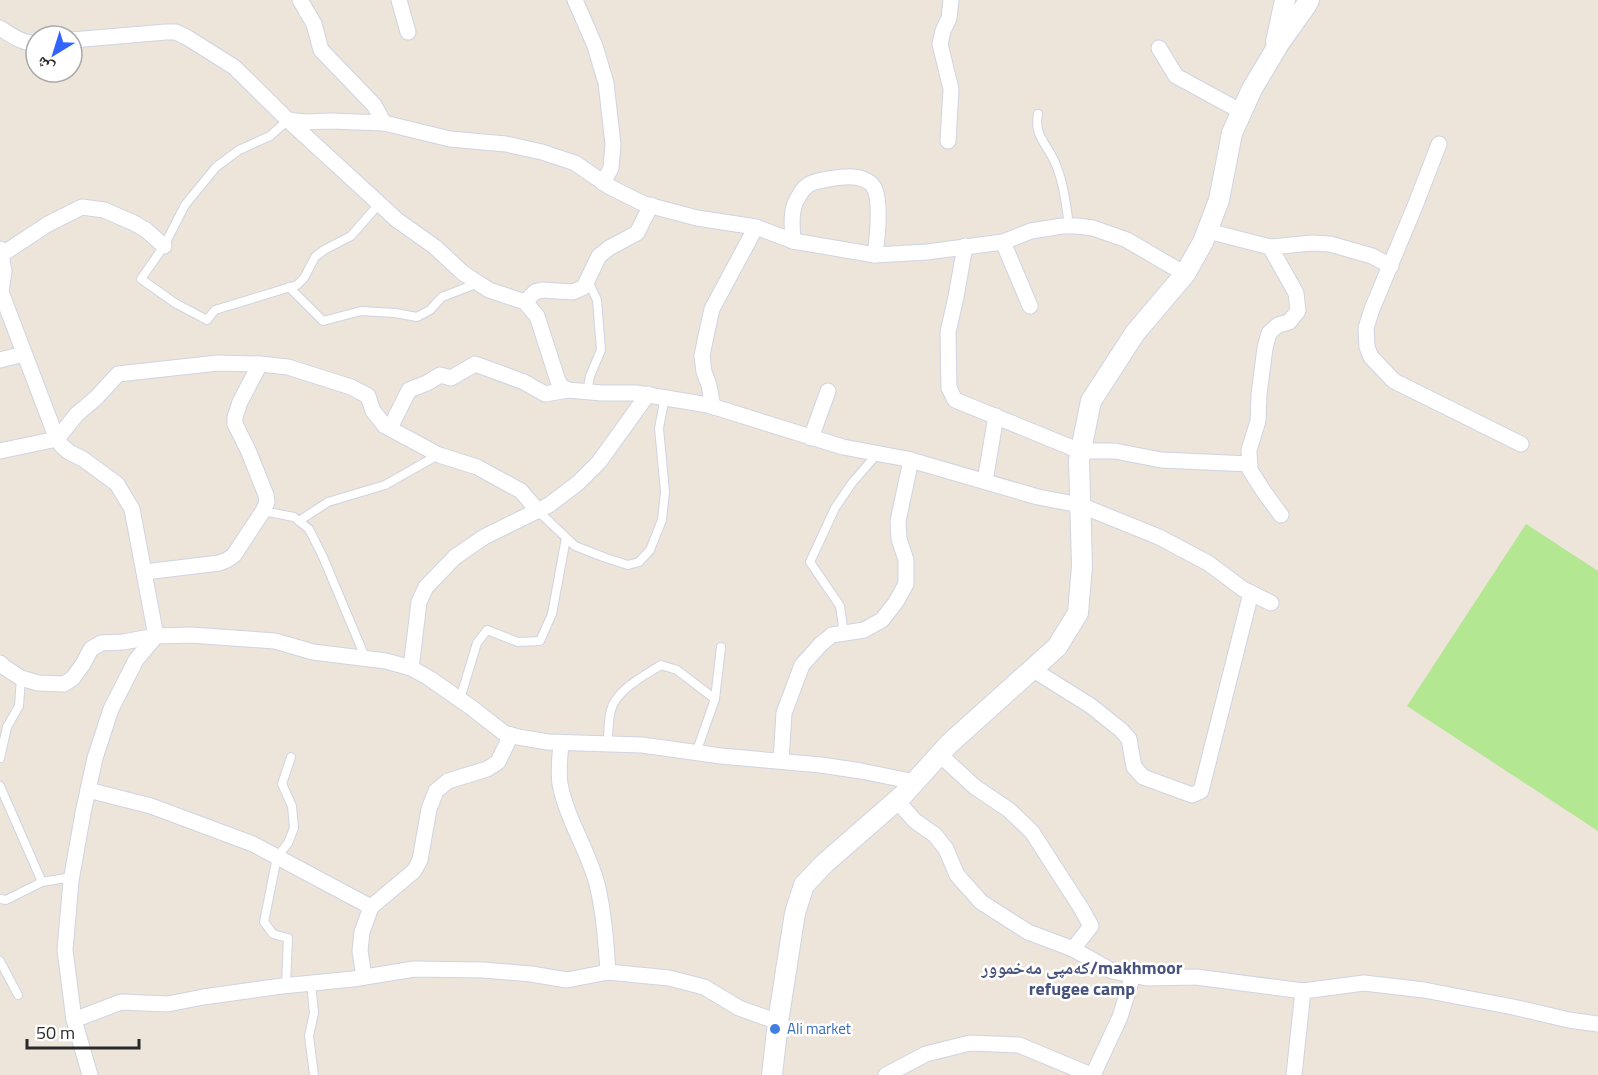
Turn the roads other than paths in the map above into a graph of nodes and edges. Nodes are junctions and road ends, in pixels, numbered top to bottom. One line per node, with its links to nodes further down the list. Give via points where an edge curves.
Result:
1 (300, 0): 16 (street, via 314,24 321,50 374,105)
2 (399, 0): 8 (street)
3 (575, 0): 19 (street, via 606,83 613,144 611,168)
4 (951, 0): 17 (street, via 940,44 951,89)
5 (1285, 0): 12 (street)
6 (1309, 0): 12 (street)
7 (0, 28): 10 (street)
8 (408, 32)
9 (84, 39): 15 (street, via 176,32 234,67)
10 (24, 42)
11 (1159, 48): 13 (street, via 1176,76)
12 (1273, 53): 13 (street)
13 (1242, 112): 24 (street, via 1232,133 1219,200)
14 (1038, 114): 22 (lane, via 1035,125 1056,164)
15 (288, 120): 16 (street); 20 (street); 27 (lane, via 270,136 239,150 216,167 185,205)
16 (384, 123): 19 (street, via 450,139 542,152 575,163)
17 (948, 141)
18 (1438, 144): 32 (street)
19 (603, 183): 21 (street)
20 (379, 204): 35 (street); 37 (lane, via 351,236 315,256 304,278)
21 (651, 206): 23 (street); 34 (street, via 637,233 600,256)
22 (1069, 226): 26 (street, via 1031,231); 33 (street, via 1093,228 1126,240)
23 (756, 227): 25 (street); 48 (street, via 712,309 702,356)
24 (1208, 231): 29 (street); 33 (street)
25 (793, 240): 31 (street); 31 (street, via 795,202 807,186 851,177 863,179 873,185 877,196)
26 (1003, 242): 28 (street); 39 (street)
27 (164, 246): 30 (street, via 134,223 104,210 82,207); 37 (lane, via 141,279 207,320 215,310)
28 (965, 246): 31 (street); 49 (street, via 948,332 949,388 955,400)
29 (1270, 247): 32 (street, via 1330,244); 59 (street, via 1296,292 1298,311 1289,322 1269,333)
30 (1, 252): 36 (street)
31 (875, 255)
32 (1391, 266): 53 (street, via 1366,328 1371,357 1394,381)
33 (1185, 274): 55 (street, via 1135,333 1091,401)
34 (588, 279): 38 (street, via 584,287 573,292 542,290); 45 (lane, via 597,300 601,350)
35 (478, 283): 37 (lane, via 442,297 417,317 361,311 323,321); 38 (street)
36 (1, 285): 40 (street)
37 (289, 287)
38 (525, 302): 43 (street, via 537,316 558,381)
39 (1030, 306)
40 (24, 354): 41 (street); 52 (street)
41 (0, 360)
42 (260, 364): 50 (street, via 288,366 351,387 368,396 373,411); 52 (street, via 218,363 118,374); 62 (street, via 234,417 266,495)
43 (568, 390): 45 (street); 50 (street, via 545,393 475,364 451,378 440,375 409,390)
44 (828, 391): 51 (street)
45 (587, 392): 46 (street)
46 (648, 394): 47 (street); 63 (street, via 599,462 569,490)
47 (665, 397): 48 (street); 66 (lane, via 659,428 665,492 662,520 650,550 639,562 628,565 575,546)
48 (713, 407): 51 (street)
49 (996, 416): 55 (street); 60 (street)
50 (390, 428): 56 (street)
51 (811, 438): 57 (street)
52 (57, 439): 54 (street); 67 (street, via 69,452 117,484 132,509)
53 (1521, 444)
54 (0, 451)
55 (1080, 451): 59 (street); 61 (street)
56 (439, 454): 63 (street, via 477,467 521,491); 65 (lane, via 385,485 328,502)
57 (877, 454): 58 (street); 70 (lane, via 835,508 810,561 840,606)
58 (910, 460): 60 (street); 70 (street, via 897,521 898,539 906,560 906,584 882,620 864,630)
59 (1250, 464): 64 (street, via 1254,477)
60 (985, 481): 61 (street)
61 (1080, 505): 68 (street, via 1159,537 1208,563); 76 (street, via 1082,566 1078,613 1057,647)
62 (264, 511): 65 (lane); 67 (street, via 227,560)
63 (538, 511): 66 (lane); 75 (street, via 484,537 455,557 426,587 419,602)
64 (1281, 515)
65 (299, 521): 73 (lane, via 309,529 323,557)
66 (566, 538): 78 (lane, via 552,614 540,641 518,642 486,630 477,643)
67 (145, 572): 71 (street)
68 (1251, 593): 69 (street); 76 (street, via 1201,791 1192,795 1143,777 1134,767 1129,739 1121,730)
69 (1271, 603)
70 (844, 634): 87 (street, via 832,635 802,665 784,713)
71 (156, 636): 73 (street, via 275,641 313,652); 77 (street, via 100,643 64,684); 90 (street, via 136,660 111,709)
72 (721, 647): 79 (lane)
73 (365, 658): 75 (street)
74 (0, 663): 77 (street)
75 (411, 668): 78 (street)
76 (1032, 669): 84 (street)
77 (21, 678): 85 (lane, via 18,706 7,727)
78 (460, 699): 80 (street)
79 (715, 699): 82 (lane, via 677,670 661,665 624,690 611,707); 83 (lane)
80 (511, 735): 81 (street); 96 (street, via 498,762 448,781 436,791 414,871)
81 (561, 743): 82 (street); 99 (street, via 560,782 566,808 588,854 597,886)
82 (607, 744): 83 (street)
83 (696, 753): 87 (street)
84 (939, 754): 88 (street); 97 (street, via 1032,832 1091,926)
85 (0, 758)
86 (291, 758): 92 (lane, via 282,784 292,806 294,828)
87 (781, 761): 88 (street)
88 (915, 782): 91 (street)
89 (0, 786): 94 (lane)
90 (88, 790): 92 (street, via 161,809); 93 (street)
91 (897, 801): 97 (street, via 935,835 957,875 981,902 1028,932); 107 (street, via 804,885 795,913)
92 (277, 857): 96 (street); 103 (lane, via 264,922 273,934 288,938)
93 (72, 877): 94 (lane); 106 (street, via 65,950)
94 (42, 882): 95 (lane, via 6,900)
95 (0, 899)
96 (371, 907): 101 (street, via 360,951)
97 (1072, 949): 100 (street, via 1112,971)
98 (0, 961): 105 (lane)
99 (608, 972): 101 (street, via 567,980 483,970 414,969); 107 (street, via 669,978 704,987 739,1008)
100 (1133, 975): 104 (street, via 1196,977); 113 (street, via 1120,1017)
101 (364, 977): 102 (street)
102 (311, 983): 103 (street); 110 (lane, via 314,1013 309,1036)
103 (286, 985): 106 (street, via 168,1004 121,1002)
104 (1303, 991): 108 (street, via 1364,983 1424,990); 114 (street)
105 (18, 995)
106 (74, 1020): 109 (street)
107 (778, 1022): 111 (street)
108 (1598, 1024)
109 (90, 1075)
110 (314, 1075)
111 (772, 1075)
112 (886, 1075): 113 (street, via 926,1054 970,1043 1019,1045)
113 (1092, 1075)
114 (1294, 1075)

